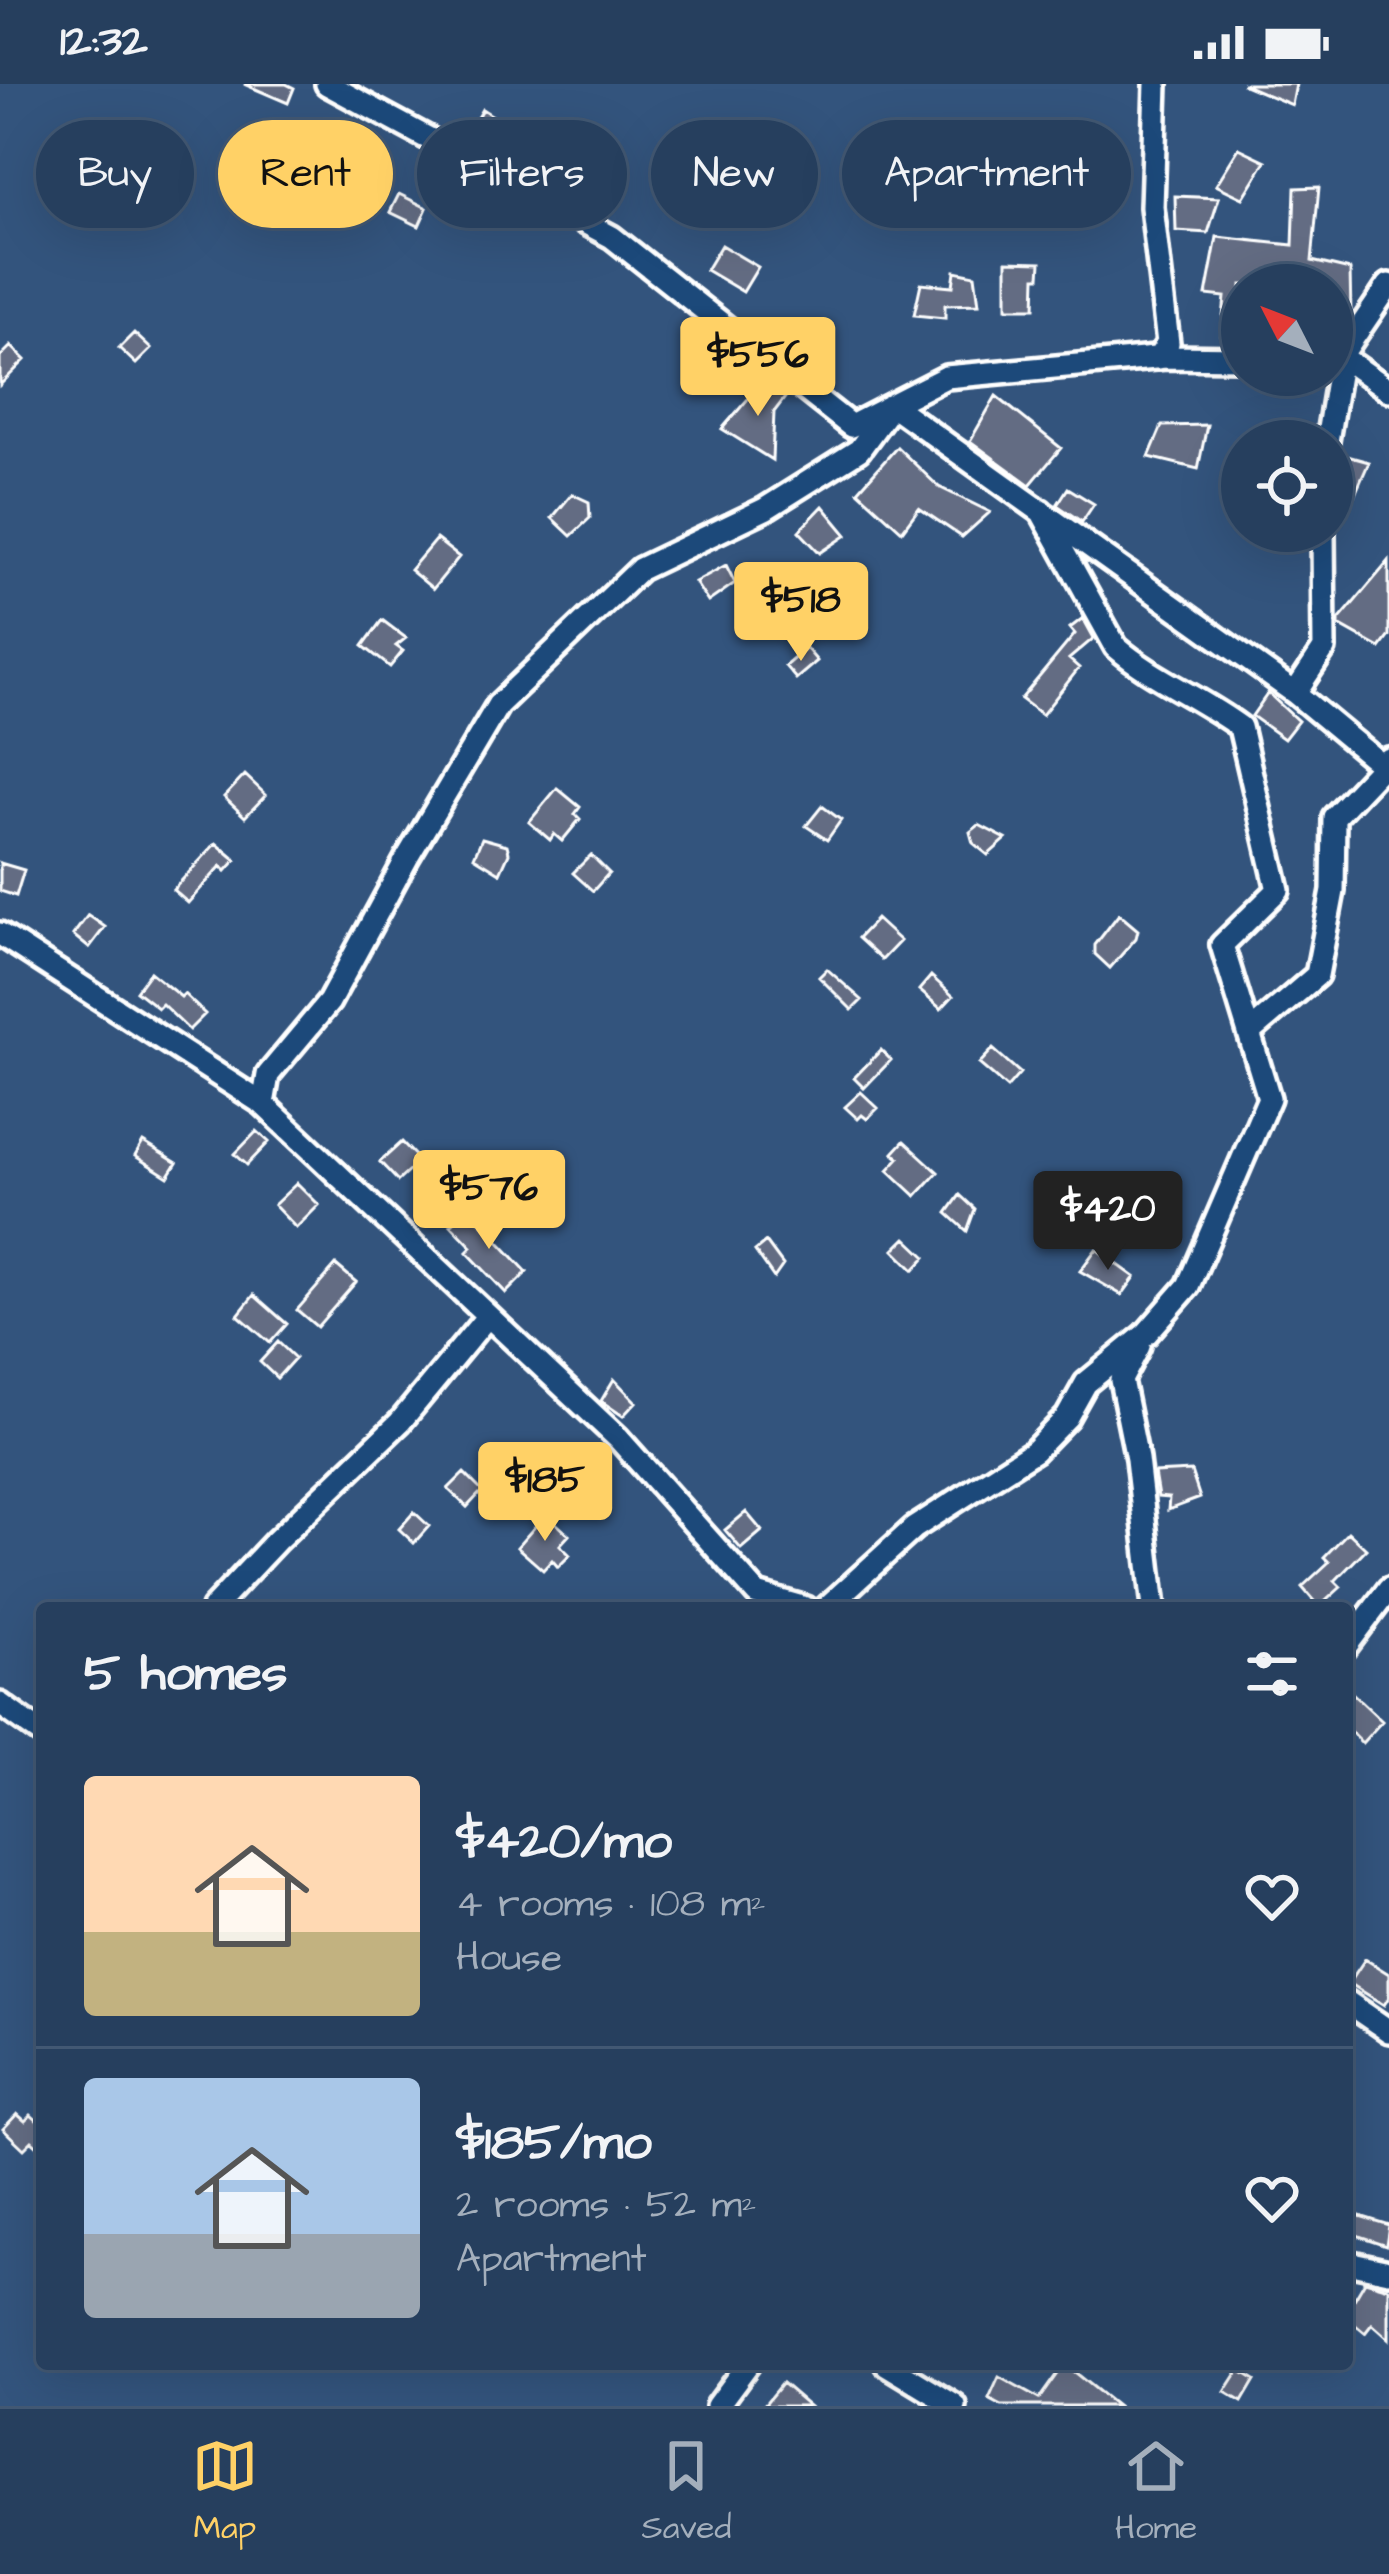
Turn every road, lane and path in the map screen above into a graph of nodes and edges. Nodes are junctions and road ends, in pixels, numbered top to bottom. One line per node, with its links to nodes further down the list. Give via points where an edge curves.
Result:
1 (327, 84): 10 (street, via 612,237)
2 (1156, 84): 5 (street, via 1152,207 1168,343)
3 (1389, 286): 4 (street)
4 (1353, 334)
5 (1158, 358): 6 (street); 10 (street, via 946,377)
6 (1221, 358)
7 (1353, 367): 8 (street)
8 (1389, 390)
9 (892, 405): 10 (street); 11 (street); 17 (street, via 859,450 765,508 640,569 498,705 329,1002 268,1076)
10 (851, 426)
11 (1042, 511): 13 (street); 16 (street, via 1116,646 1240,727 1278,890 1222,945)
12 (1323, 552): 13 (street, via 1324,649)
13 (1295, 693): 14 (street)
14 (1387, 765): 16 (street, via 1334,817 1334,891 1317,975)
15 (0, 934): 17 (street)
16 (1249, 1033): 19 (street, via 1269,1098 1188,1286)
17 (263, 1104): 18 (street)
18 (487, 1317): 21 (street, via 400,1422); 22 (street, via 618,1438 757,1594)
19 (1146, 1334): 23 (street, via 1086,1383 1034,1451 914,1528); 24 (street, via 1121,1380)
20 (1389, 1589): 25 (street)
21 (219, 1602)
22 (785, 1602)
23 (833, 1602)
24 (1153, 1602)
25 (1353, 1637)
26 (0, 1704): 27 (street)
27 (36, 1730)
28 (1353, 2006): 29 (street)
29 (1389, 2031)
30 (1353, 2263): 31 (street)
31 (1389, 2271)
32 (744, 2370): 34 (street)
33 (896, 2370): 35 (street)
34 (717, 2406)
35 (956, 2406)

